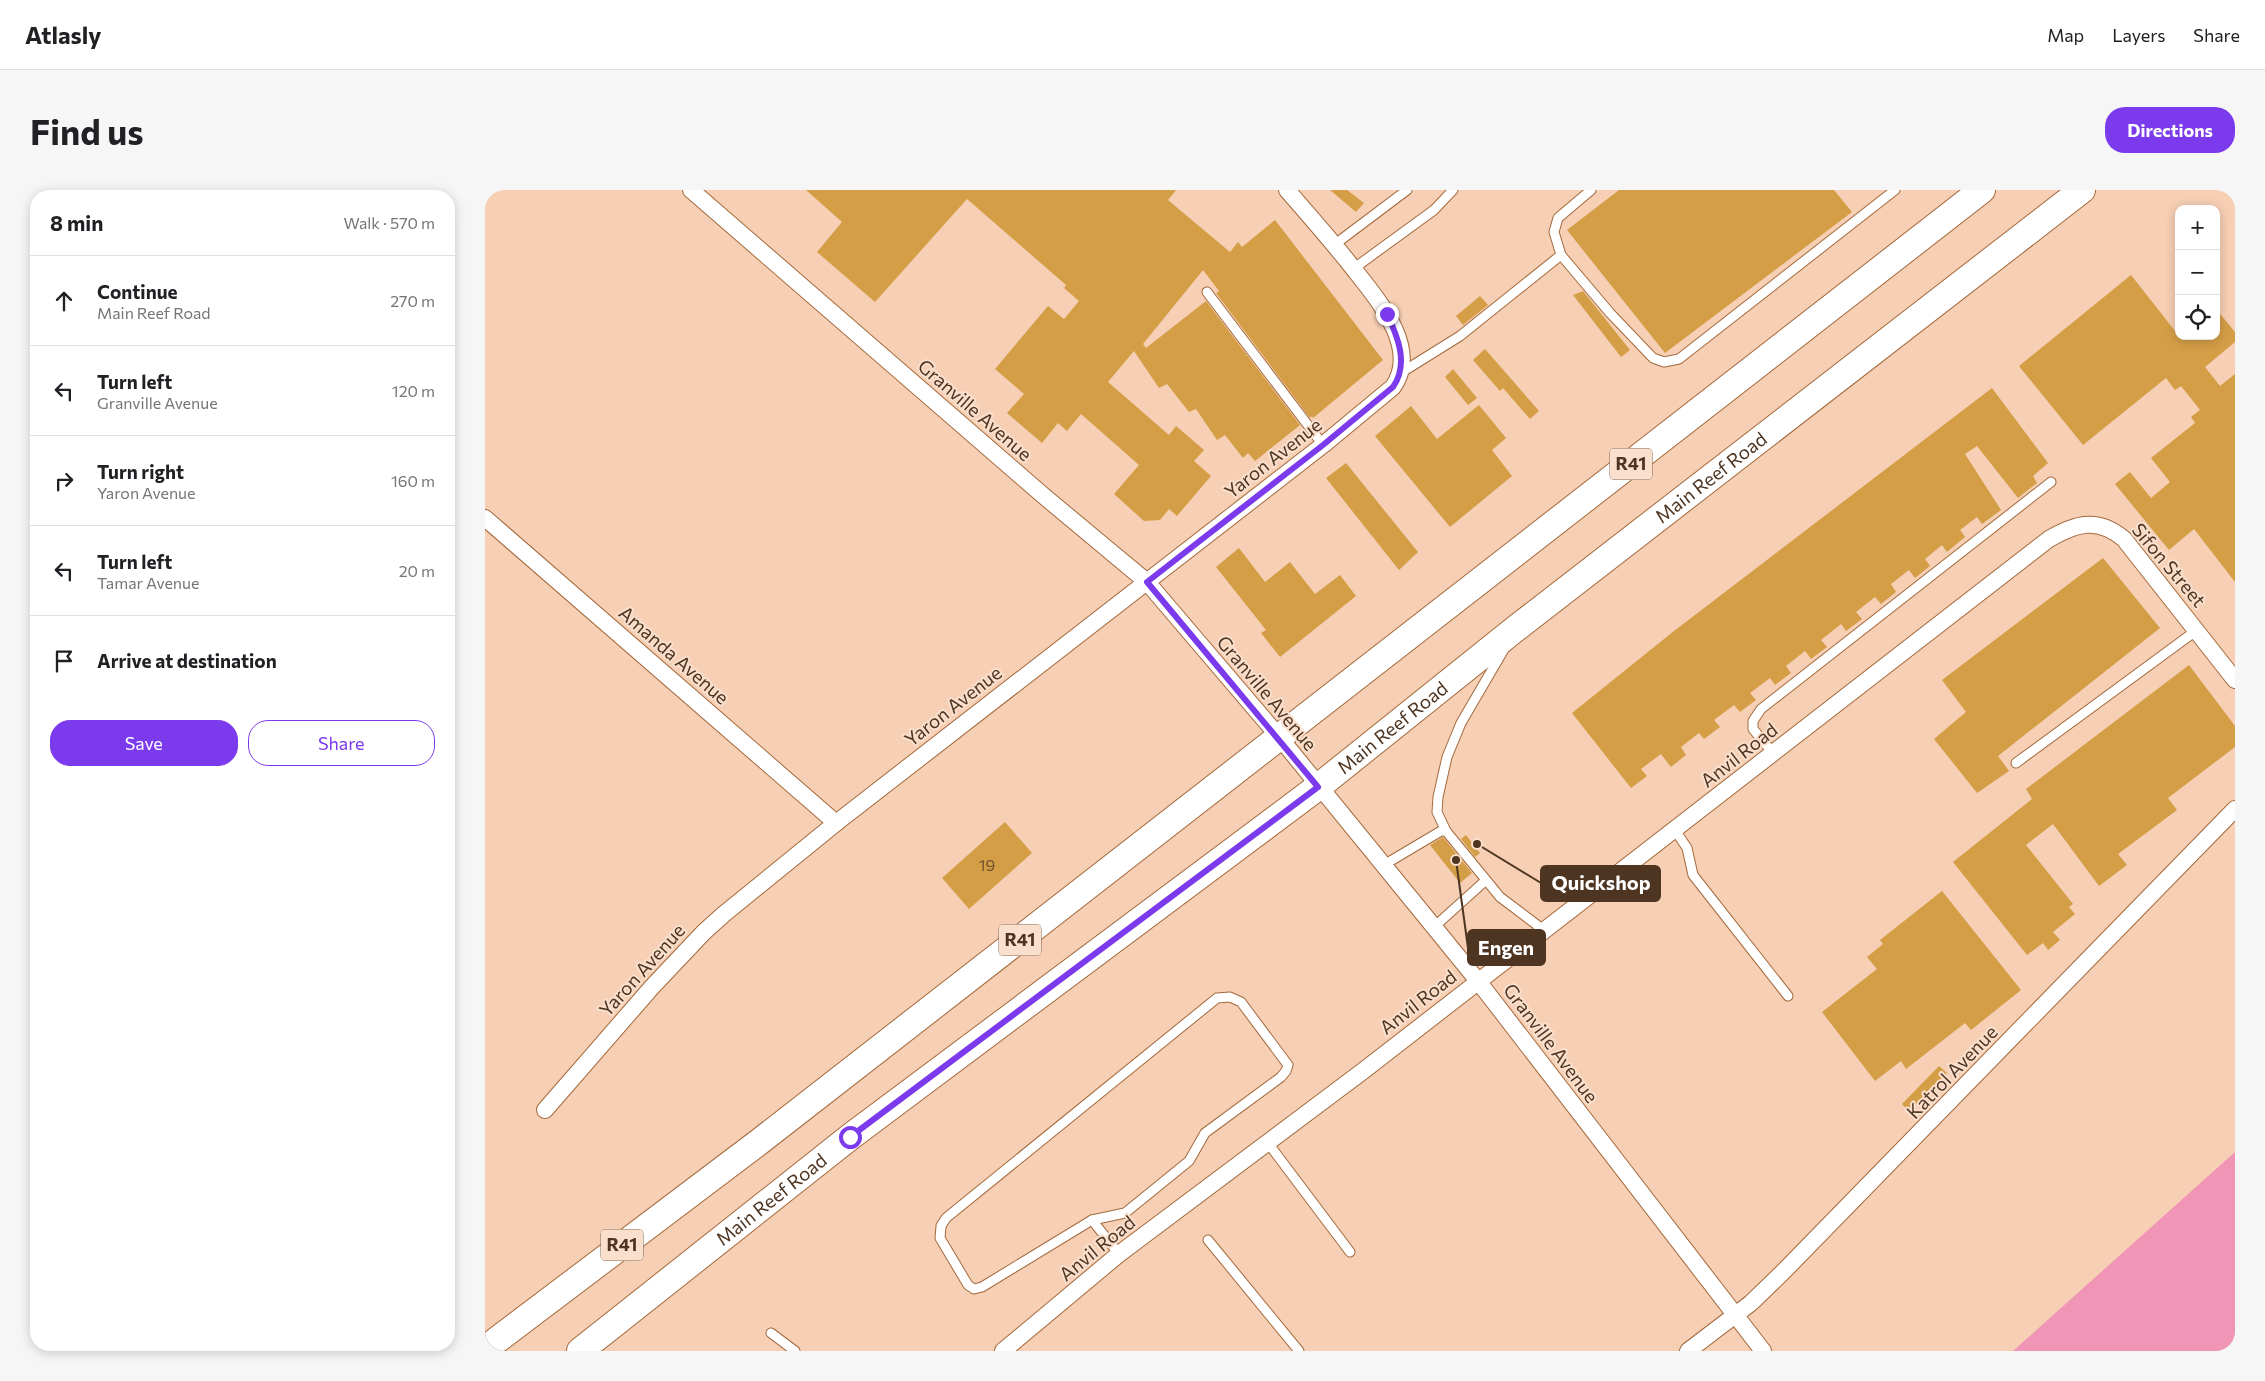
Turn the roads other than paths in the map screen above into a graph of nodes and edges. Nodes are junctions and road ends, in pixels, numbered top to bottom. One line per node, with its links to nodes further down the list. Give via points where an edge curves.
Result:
1 (691, 190): 18 (street, Granville Avenue, via 1045,498)
2 (1287, 190): 9 (street)
3 (1407, 190): 9 (lane)
4 (1453, 190): 11 (lane, via 1434,210)
5 (1591, 190): 10 (lane, via 1558,218 1554,232)
6 (1895, 190): 10 (lane, via 1674,361 1653,358)
7 (1982, 190): 22 (main road, R41)
8 (2082, 190): 19 (main road, Main Reef Road)
9 (1335, 245): 11 (street)
10 (1561, 255): 13 (lane, via 1460,336)
11 (1353, 269): 13 (street, via 1387,314 1400,344)
12 (1207, 292): 14 (lane)
13 (1400, 366): 14 (street, Yaron Avenue, via 1397,381 1385,395)
14 (1323, 445): 18 (street, Yaron Avenue)
15 (2051, 482): 23 (lane, via 1761,709 1753,721 1753,729)
16 (485, 518): 27 (street, Amanda Avenue)
17 (2049, 539): 20 (street, Sifon Street, via 2080,524 2098,525 2114,531 2131,547); 23 (street, Anvil Road)
18 (1147, 582): 22 (street, Granville Avenue); 27 (street, Yaron Avenue)
19 (1519, 626): 25 (main road, Main Reef Road); 29 (lane, via 1453,739 1437,803 1439,820)
20 (2197, 630): 21 (street, Sifon Street); 24 (lane)
21 (2235, 680)
22 (1280, 738): 25 (street, Granville Avenue); 44 (main road, R41, via 759,1142)
23 (1773, 753): 28 (street, Anvil Road)
24 (2016, 762)
25 (1318, 787): 30 (street, Granville Avenue); 45 (main road, Main Reef Road, via 850,1137)
26 (2235, 809): 42 (street, Katrol Avenue, via 1783,1272)
27 (836, 823): 36 (street, Yaron Avenue, via 704,932)
28 (1675, 830): 33 (street, Anvil Road); 35 (lane, via 1687,848 1693,875)
29 (1446, 831): 30 (lane); 31 (lane)
30 (1382, 866): 32 (street, Granville Avenue)
31 (1485, 881): 32 (lane); 33 (lane, via 1505,902)
32 (1434, 927): 34 (street, Granville Avenue)
33 (1545, 931): 34 (street, Anvil Road)
34 (1478, 981): 37 (street, Anvil Road); 42 (street, Granville Avenue)
35 (1788, 996)
36 (545, 1110)
37 (1268, 1143): 40 (lane); 41 (street, Anvil Road)
38 (1091, 1220): 38 (lane, via 974,1289 940,1238 946,1218 1217,998 1230,996 1241,1002 1288,1065 1286,1071 1205,1133 1189,1161 1125,1213); 41 (lane)
39 (1208, 1240): 48 (lane)
40 (1350, 1252)
41 (1119, 1254): 47 (street, Anvil Road)
42 (1735, 1315): 49 (street, Katrol Avenue); 50 (street, Granville Avenue)
43 (771, 1333): 46 (lane)
44 (485, 1348)
45 (580, 1351)
46 (795, 1351)
47 (1003, 1351)
48 (1299, 1351)
49 (1688, 1351)
50 (1763, 1351)

